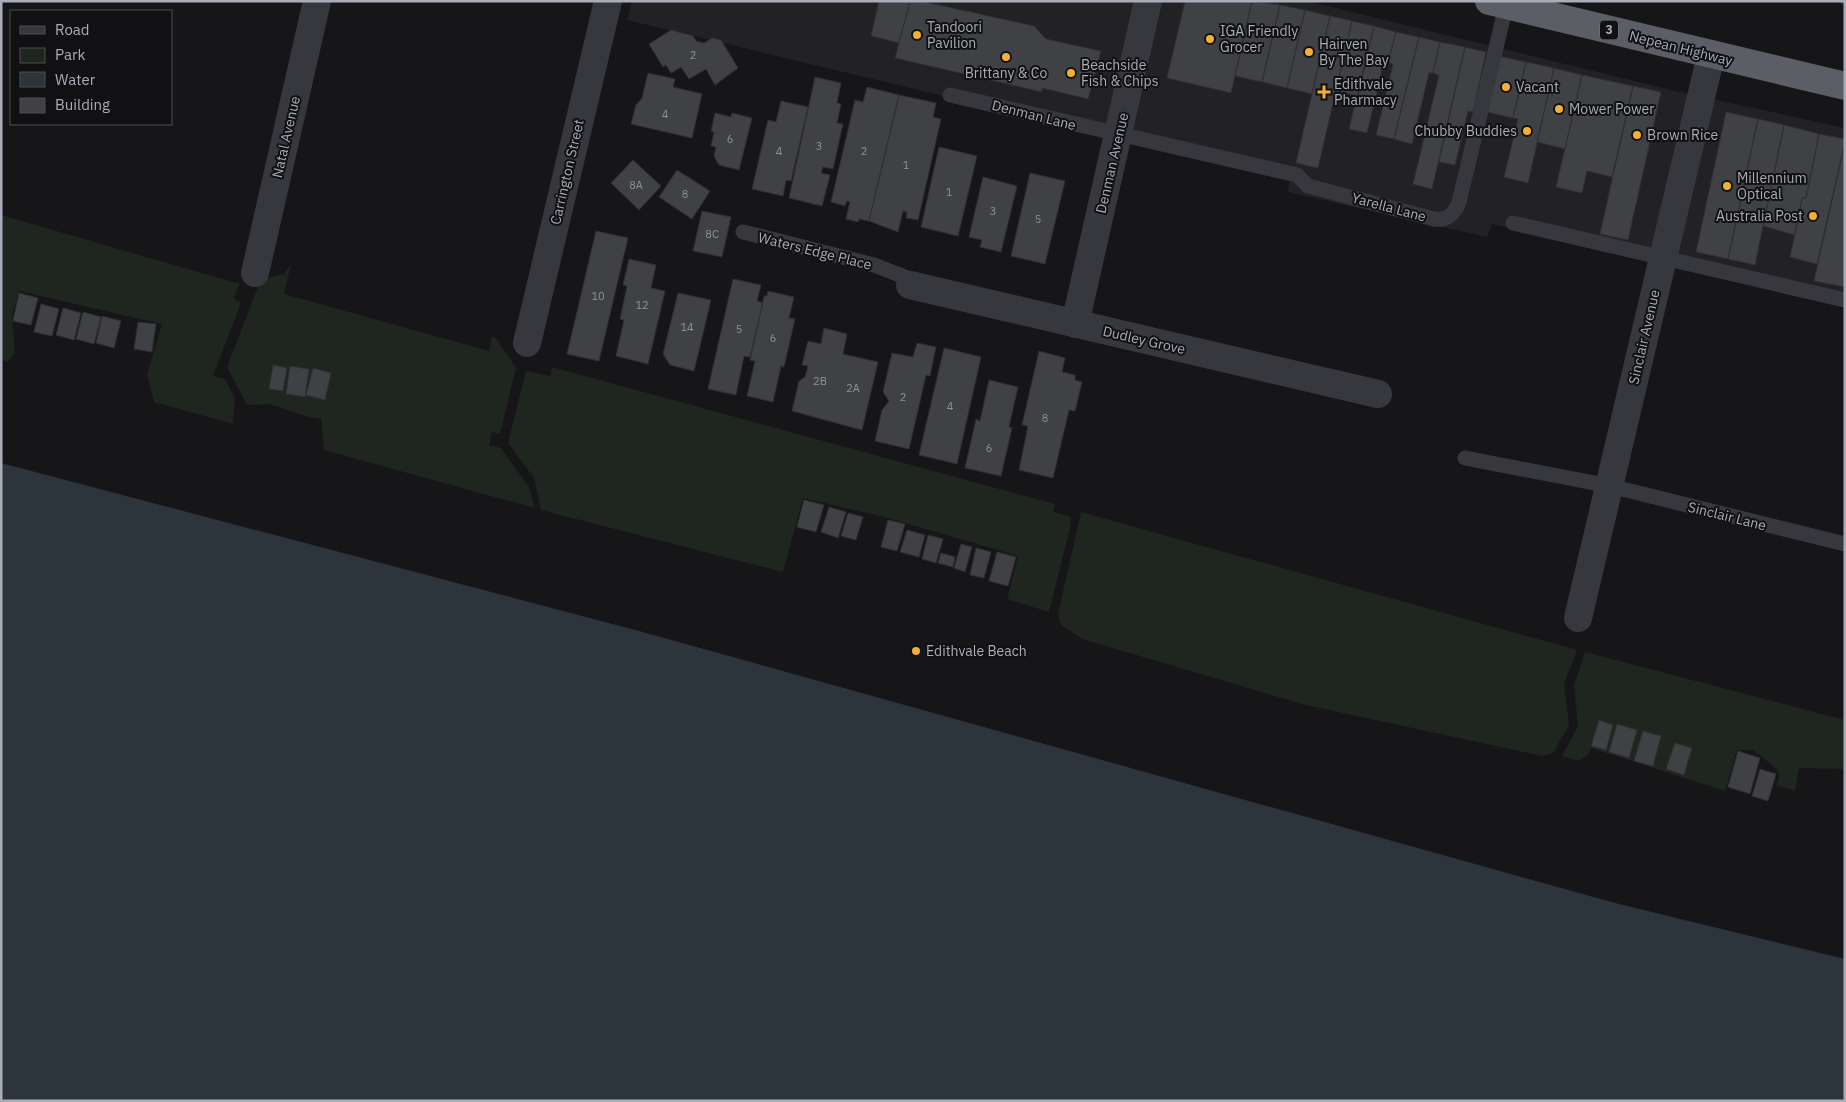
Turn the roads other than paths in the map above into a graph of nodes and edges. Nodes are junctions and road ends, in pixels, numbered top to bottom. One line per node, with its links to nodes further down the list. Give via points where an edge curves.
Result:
1 (317, 1): 12 (street, Natal Avenue)
2 (608, 1): 16 (street, Carrington Street)
3 (1148, 1): 8 (street, Denman Avenue)
4 (1497, 3): 5 (highway, Nepean Highway / 3); 8 (lane, Yarella Lane, via 1459,202 1454,212 1444,219 1308,186 1297,175)
5 (1711, 56): 6 (highway, Nepean Highway / 3); 11 (street, Sinclair Avenue)
6 (1845, 86)
7 (950, 94): 8 (lane, Denman Lane)
8 (1119, 134): 15 (street, Denman Avenue)
9 (1513, 223): 11 (lane)
10 (743, 232): 13 (lane, Waters Edge Place, via 874,265 905,277)
11 (1663, 259): 14 (lane); 19 (street, Sinclair Avenue)
12 (254, 273)
13 (910, 285): 15 (street, Dudley Grove)
14 (1845, 300)
15 (1075, 324): 17 (street, Dudley Grove)
16 (527, 343)
17 (1378, 394)
18 (1465, 458): 19 (lane, Sinclair Lane)
19 (1610, 486): 20 (lane, Sinclair Lane); 21 (street, Sinclair Avenue)
20 (1845, 544)
21 (1578, 618)

